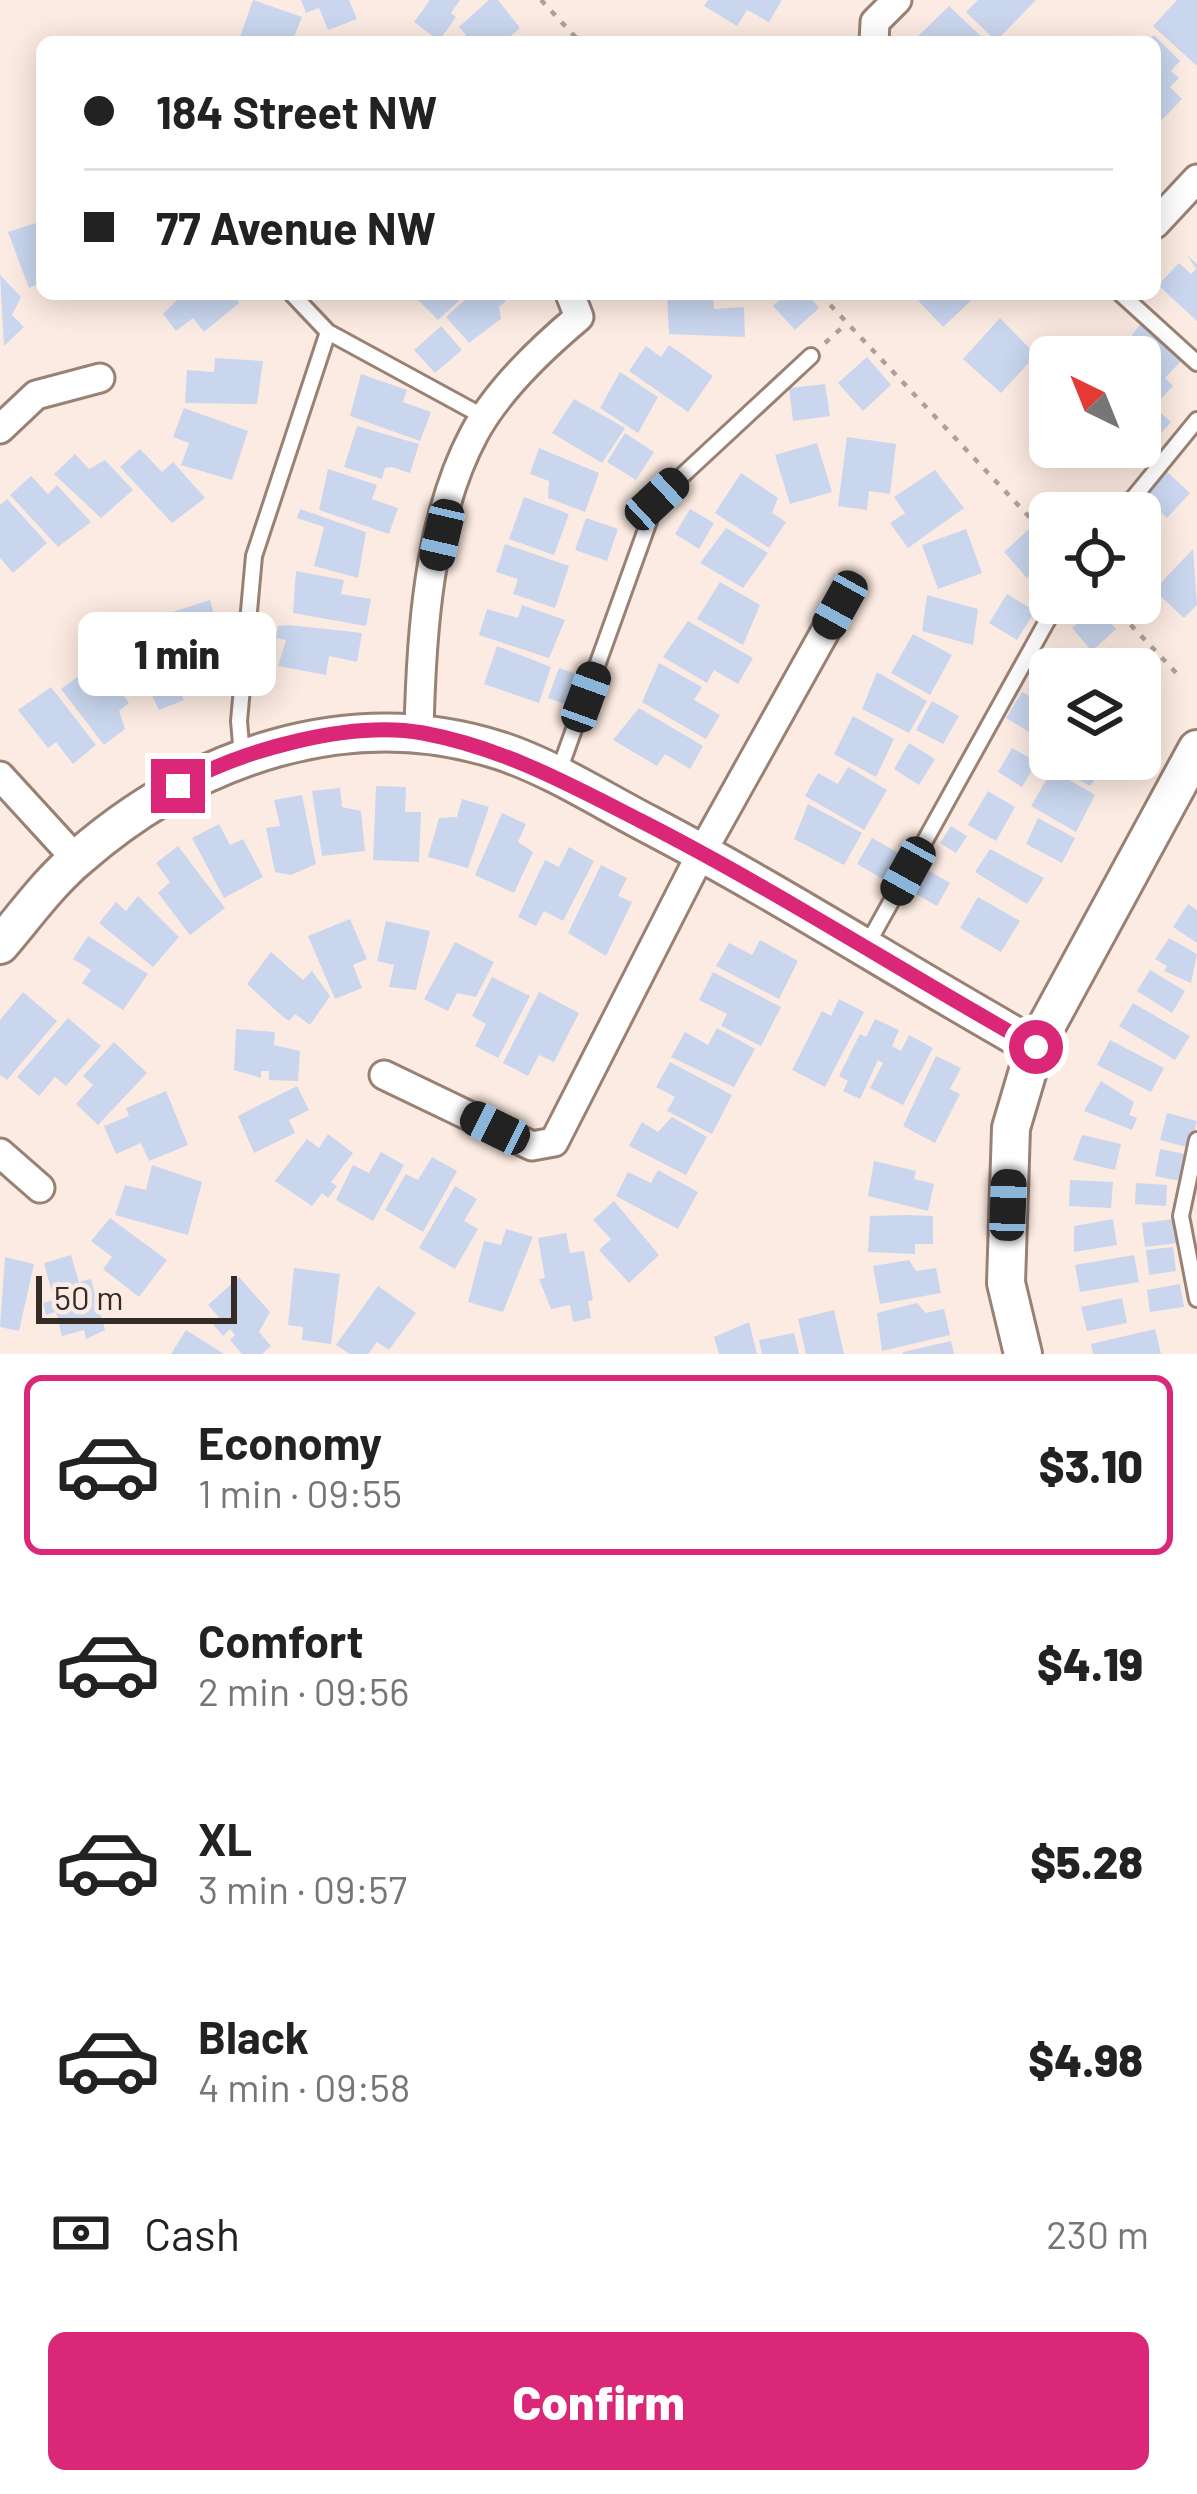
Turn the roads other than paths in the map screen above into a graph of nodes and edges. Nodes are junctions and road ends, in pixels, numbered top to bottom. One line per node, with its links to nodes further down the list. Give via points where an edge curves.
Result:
1 (897, 0): 2 (street)
2 (875, 32)
3 (1197, 179): 4 (street)
4 (1161, 218)
5 (298, 300): 8 (lane)
6 (1128, 300): 10 (lane)
7 (574, 306): 12 (street)
8 (328, 332): 12 (lane); 20 (lane, via 254,556)
9 (811, 356): 22 (lane, via 657,499)
10 (1197, 363)
11 (100, 378): 14 (street, via 36,395)
12 (486, 418): 18 (street, via 453,491 422,624)
13 (1197, 420): 15 (lane)
14 (0, 429)
15 (1138, 492)
16 (840, 605): 23 (street)
17 (1045, 624): 26 (lane)
18 (419, 732): 20 (street, via 349,734); 22 (street, via 500,751)
19 (1197, 749): 27 (street)
20 (242, 756): 24 (street, via 155,799)
21 (0, 776): 24 (street)
22 (557, 776): 23 (street)
23 (703, 853): 26 (street); 28 (street, via 554,1142 532,1146)
24 (76, 859): 25 (street)
25 (0, 945)
26 (866, 947): 27 (street)
27 (1036, 1047): 33 (street, via 1011,1128 1006,1282)
28 (384, 1075)
29 (1197, 1140): 32 (lane, via 1181,1216)
30 (0, 1153): 31 (street)
31 (40, 1187)
32 (1197, 1299)
33 (1023, 1354)

